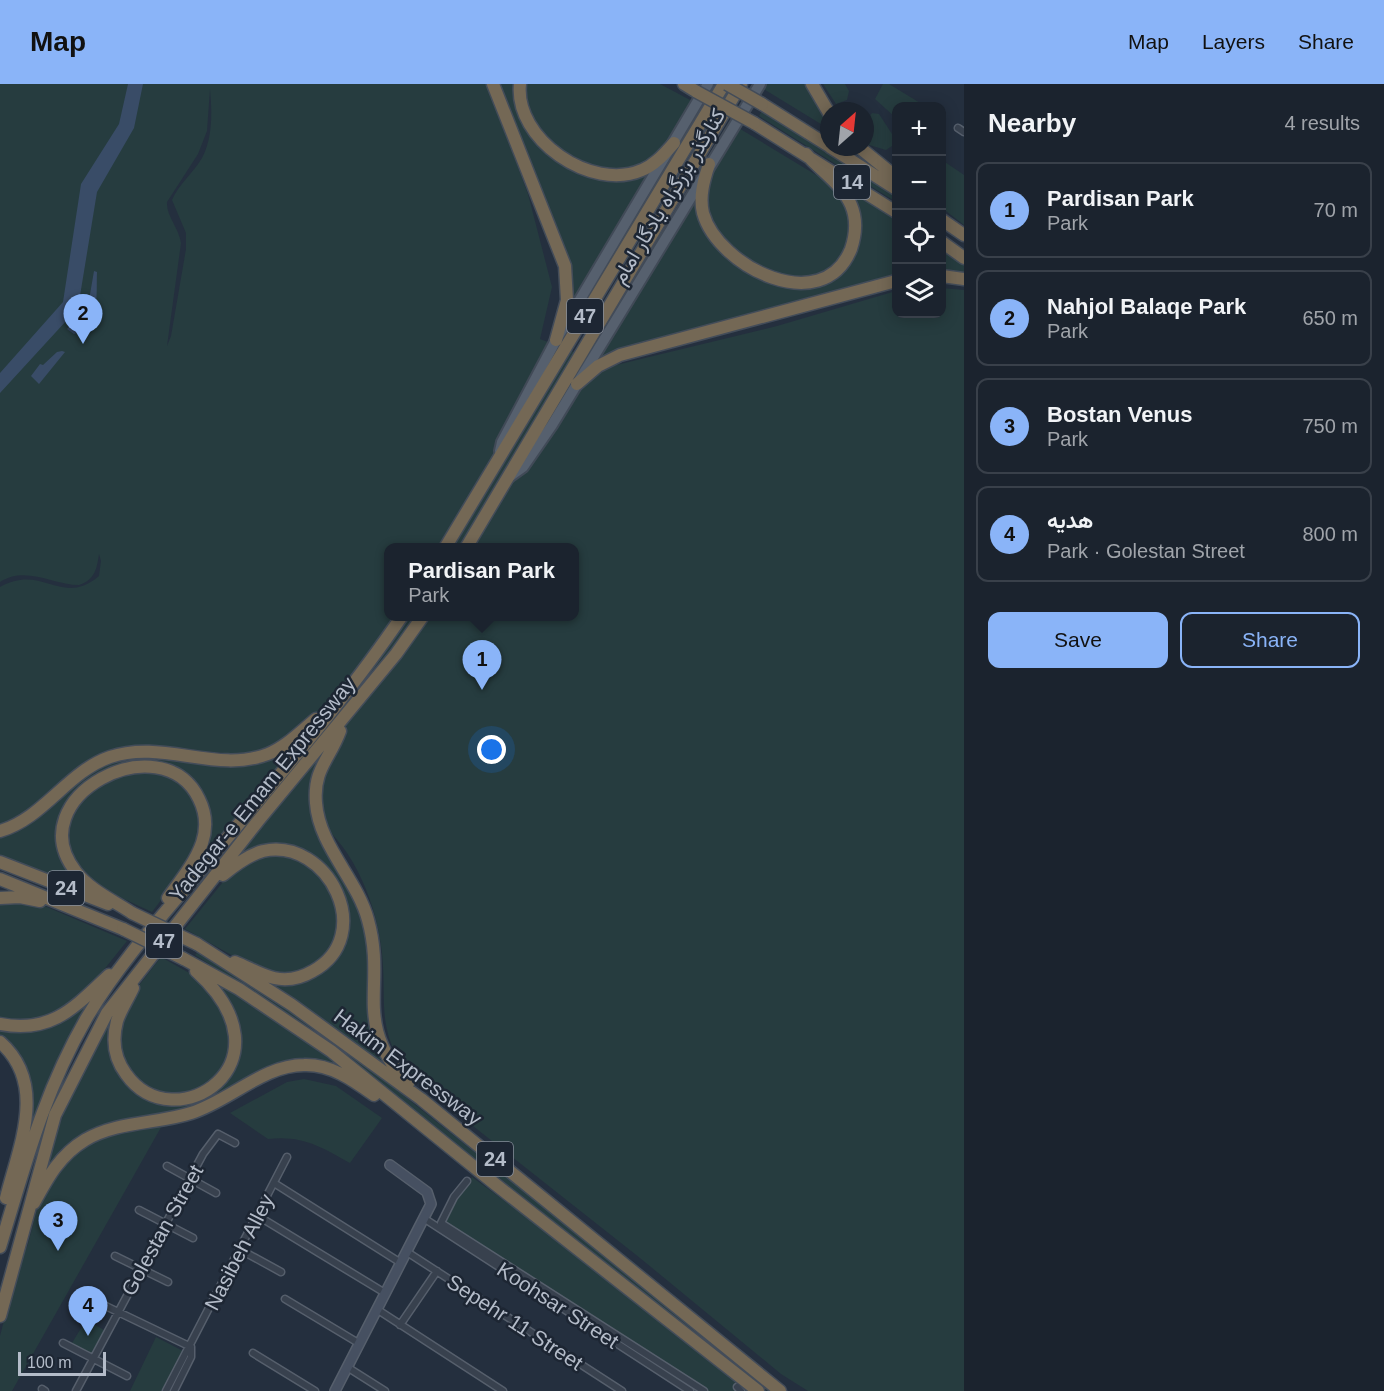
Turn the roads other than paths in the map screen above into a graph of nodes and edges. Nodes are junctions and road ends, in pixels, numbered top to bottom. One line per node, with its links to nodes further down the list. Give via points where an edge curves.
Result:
1 (493, 84): 26 (highway, via 565,267 567,300)
2 (520, 84): 11 (highway, via 522,112 531,129 552,149 591,170 620,175 643,170)
3 (684, 84): 12 (highway, 14, bridge)
4 (708, 84): 11 (main road, کنارگذر بزرگراه یادگار امام)
5 (726, 84): 10 (highway, 14, bridge); 28 (highway, 47)
6 (741, 84): 29 (highway, 47)
7 (760, 84): 15 (main road, کنارگذر بزرگراه یادگار امام)
8 (812, 84): 9 (highway)
9 (823, 102)
10 (820, 141)
11 (674, 143): 26 (main road, کنارگذر بزرگراه یادگار امام)
12 (806, 154): 15 (highway, via 841,188 855,225 853,243 844,261 822,279 804,283 765,275 719,242 706,221 701,201); 18 (highway, 14)
13 (844, 156): 17 (highway, 14)
14 (870, 156): 16 (highway)
15 (709, 164): 27 (main road, کنارگذر بزرگراه یادگار امام)
16 (892, 173)
17 (892, 186)
18 (894, 210)
19 (946, 223): 20 (highway)
20 (964, 236)
21 (946, 245): 22 (highway)
22 (964, 258)
23 (946, 277): 24 (highway)
24 (964, 279)
25 (892, 281): 27 (highway, via 620,355 598,366)
26 (556, 340): 28 (main road, کنارگذر بزرگراه یادگار امام, via 502,442)
27 (577, 384): 29 (main road, کنارگذر بزرگراه یادگار امام, via 523,467)
28 (498, 463): 30 (highway, 47)
29 (509, 477): 31 (highway, 47)
30 (448, 543)
31 (469, 543)
32 (398, 621): 34 (highway, Yadegar-e Emam Expressway / 47)
33 (419, 621): 35 (highway, Yadegar-e Emam Expressway / 47)
34 (330, 710): 36 (highway, via 280,748 254,759 222,761 147,750 106,758 80,774 34,814); 43 (highway, Yadegar-e Emam Expressway / 47)
35 (345, 718): 39 (highway, Yadegar-e Emam Expressway / 47); 50 (highway, via 318,776 318,815 368,920 379,1043 390,1063)
36 (0, 831)
37 (0, 862): 42 (highway, Hakim Expressway / 24)
38 (0, 879): 41 (highway, Hakim Expressway / 24)
39 (208, 886): 44 (highway, via 255,854 276,850 298,854 321,868 334,884 342,904 344,929 327,961 309,974 293,978 261,974); 47 (highway, Yadegar-e Emam Expressway / 47)
40 (0, 898): 41 (highway, via 31,898)
41 (85, 912): 46 (highway, Hakim Expressway / 24, bridge)
42 (132, 913): 43 (highway, via 77,873 66,856 63,825 74,802 95,782 123,770 159,768 179,776 193,789 205,824 200,849 166,900); 44 (highway, Hakim Expressway / 24, bridge)
43 (160, 918): 45 (highway, Yadegar-e Emam Expressway / 47)
44 (197, 944): 50 (highway, Hakim Expressway / 24, via 292,1005)
45 (128, 958): 48 (highway, via 63,1016 33,1026); 67 (highway, Yadegar-e Emam Expressway / 47, via 87,1018 48,1095)
46 (184, 959): 47 (highway, via 221,996 236,1034 232,1060 221,1078 210,1089 189,1098 167,1099 147,1092 130,1080 118,1061 117,1022); 58 (highway, Hakim Expressway / 24, via 239,989 307,1034)
47 (143, 967): 62 (highway, Yadegar-e Emam Expressway / 47, via 103,1020 59,1105)
48 (0, 1024)
49 (0, 1042): 64 (highway, via 18,1062 28,1096)
50 (422, 1099): 103 (highway, Hakim Expressway / 24)
51 (234, 1143): 55 (street, Golestan Street, via 218,1134)
52 (287, 1157): 57 (street, Nasibeh Alley)
53 (390, 1165): 63 (street, via 429,1196)
54 (167, 1166): 55 (street)
55 (190, 1179): 59 (street); 65 (street, Golestan Street)
56 (467, 1181): 101 (street, via 441,1223)
57 (274, 1183): 61 (street, Nasibeh Alley); 71 (street)
58 (495, 1184): 62 (highway, via 352,1080 319,1066 294,1065 272,1071 191,1113 122,1127 87,1139 50,1173); 102 (highway, Hakim Expressway / 24)
59 (216, 1193)
60 (140, 1210): 65 (street)
61 (258, 1216): 68 (street, Nasibeh Alley); 76 (street)
62 (27, 1217): 81 (highway, Yadegar-e Emam Expressway / 47)
63 (425, 1218): 69 (street); 100 (street, Koohsar Street)
64 (0, 1224)
65 (165, 1224): 66 (street); 72 (street, Golestan Street)
66 (193, 1238)
67 (0, 1247)
68 (239, 1249): 74 (street); 85 (street, Nasibeh Alley)
69 (407, 1252): 71 (street); 73 (street, Sepehr 11 Street)
70 (115, 1256): 72 (street)
71 (401, 1263): 76 (street)
72 (141, 1269): 75 (street); 80 (street, Golestan Street)
73 (436, 1271): 82 (street); 99 (street, Sepehr 11 Street)
74 (281, 1272)
75 (168, 1282)
76 (386, 1293): 79 (street)
77 (89, 1298): 80 (street)
78 (285, 1299): 84 (street)
79 (378, 1310): 82 (street); 84 (street)
80 (116, 1314): 85 (street); 87 (street, Golestan Street)
81 (0, 1316)
82 (400, 1325): 98 (street)
83 (63, 1343): 87 (street)
84 (360, 1344): 88 (street)
85 (191, 1347): 92 (street, Nasibeh Alley); 93 (street, Nasibeh Alley, via 191,1357)
86 (253, 1353): 94 (street)
87 (93, 1360): 89 (street); 91 (street, Golestan Street)
88 (347, 1368): 90 (street); 95 (street)
89 (126, 1376)
90 (373, 1383): 96 (street); 97 (street)
91 (76, 1391)
92 (166, 1391)
93 (174, 1391)
94 (315, 1391)
95 (335, 1391)
96 (369, 1391)
97 (385, 1391)
98 (503, 1391)
99 (622, 1391)
100 (690, 1391)
101 (704, 1391)
102 (758, 1391)
103 (780, 1391)

